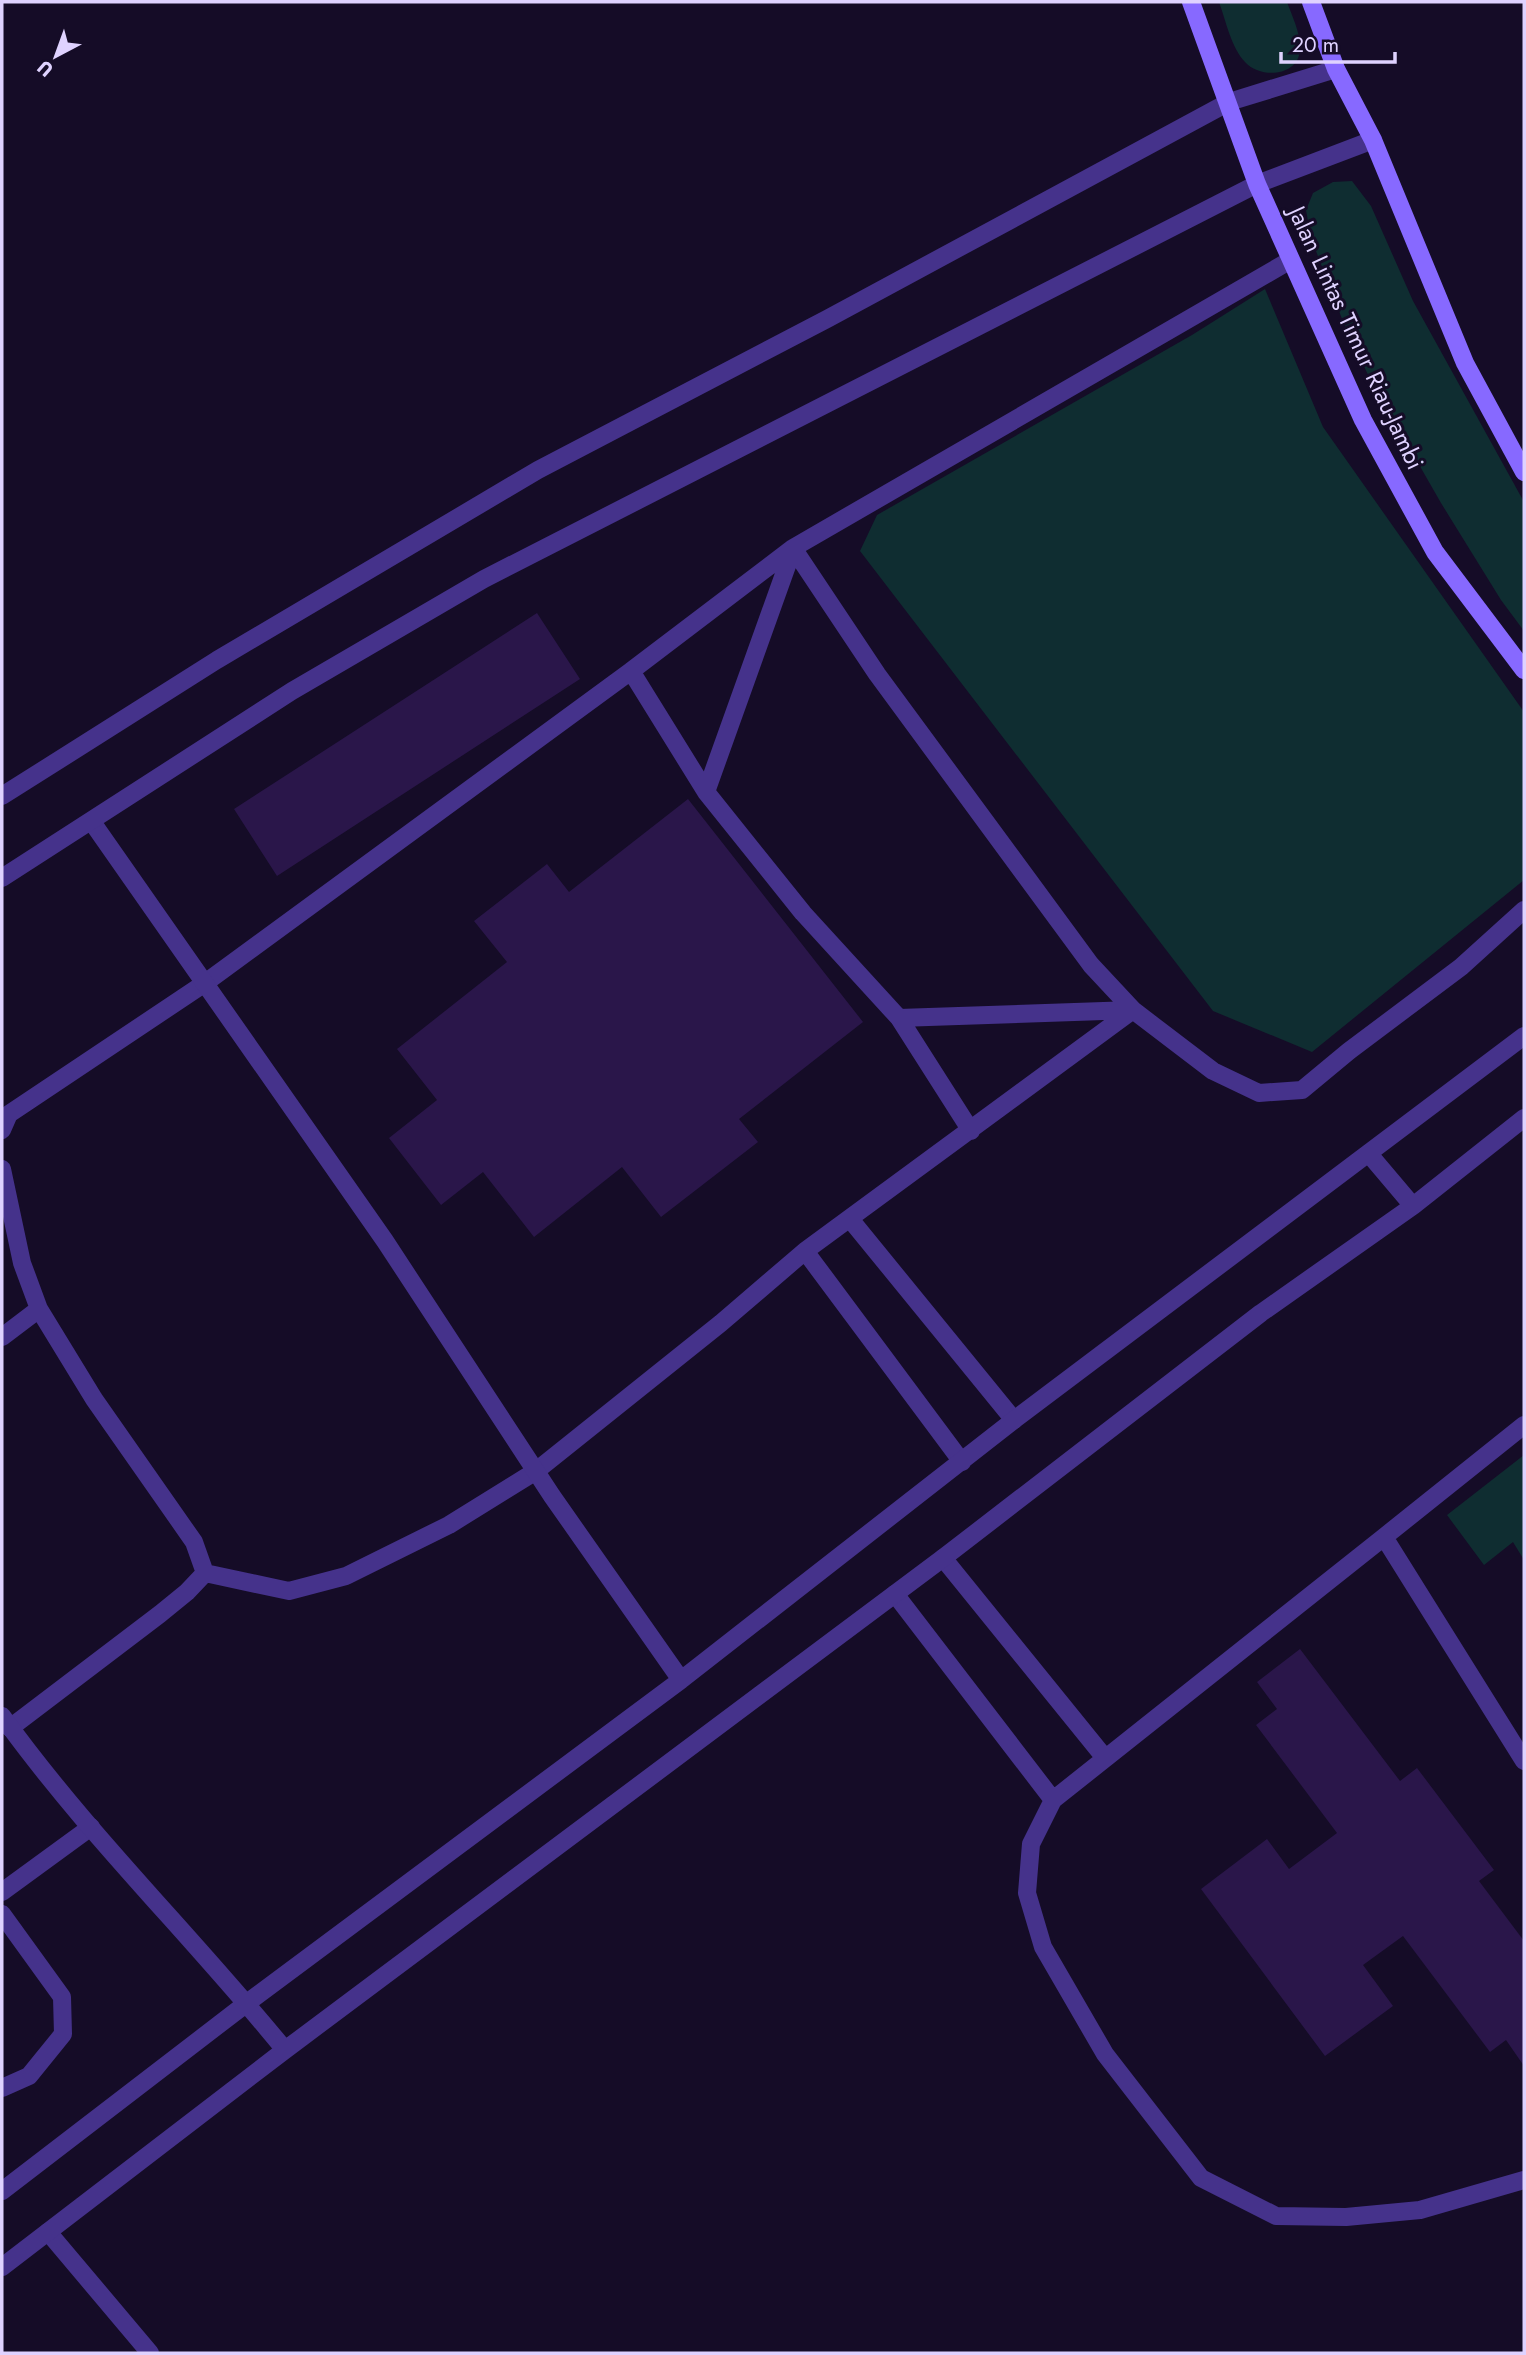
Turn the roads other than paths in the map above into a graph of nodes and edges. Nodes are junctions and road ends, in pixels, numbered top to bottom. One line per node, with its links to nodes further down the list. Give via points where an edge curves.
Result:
1 (1191, 2): 4 (main road, Jalan Lintas Timur Riau-Jambi)
2 (1311, 2): 3 (main road)
3 (1336, 69): 4 (street); 5 (main road)
4 (1229, 103): 6 (main road, Jalan Lintas Timur Riau-Jambi); 13 (street, via 538,470 217,660)
5 (1373, 140): 6 (street); 8 (main road, via 1465,363)
6 (1257, 184): 7 (main road, Jalan Lintas Timur Riau-Jambi); 14 (street, via 484,579 292,691)
7 (1289, 261): 9 (street); 10 (main road, Jalan Lintas Timur Riau-Jambi, via 1363,421 1435,552)
8 (1524, 472)
9 (793, 548): 11 (street); 12 (street); 18 (street, via 931,748 1091,965)
10 (1524, 670)
11 (631, 671): 12 (street); 17 (street)
12 (706, 792): 19 (street, via 803,912)
13 (2, 796)
14 (92, 822): 15 (street); 17 (street)
15 (2, 878)
16 (1524, 910): 18 (street, via 1461,967 1302,1090 1259,1093 1213,1071)
17 (205, 982): 22 (street, via 9,1114); 34 (street, via 385,1241)
18 (1132, 1010): 19 (street); 23 (street)
19 (899, 1018): 23 (street)
20 (1524, 1036): 24 (street)
21 (1524, 1118): 26 (street)
22 (2, 1130)
23 (971, 1130): 27 (street)
24 (1369, 1154): 26 (street); 31 (street)
25 (2, 1169): 29 (street, via 22,1263)
26 (1413, 1206): 36 (street, via 1261,1313)
27 (850, 1219): 28 (street); 31 (street)
28 (805, 1251): 33 (street); 34 (street)
29 (38, 1309): 30 (street); 37 (street, via 94,1399 194,1542)
30 (2, 1337)
31 (1014, 1420): 33 (street)
32 (1524, 1425): 35 (street)
33 (962, 1462): 39 (street)
34 (536, 1471): 37 (street, via 449,1525 346,1576 289,1591); 39 (street)
35 (1384, 1537): 41 (street); 42 (street)
36 (943, 1558): 38 (street); 41 (street)
37 (205, 1573): 40 (street, via 160,1614)
38 (895, 1594): 43 (street); 48 (street)
39 (681, 1680): 47 (street)
40 (6, 1722): 44 (street)
41 (1105, 1758): 43 (street)
42 (1524, 1761)
43 (1053, 1800): 50 (street, via 1031,1844 1027,1893 1044,1947 1105,2054 1200,2178 1276,2216 1346,2217 1420,2210)
44 (91, 1827): 45 (street); 47 (street)
45 (2, 1892)
46 (2, 1914): 49 (street, via 62,1997 63,2034 29,2076)
47 (247, 2003): 48 (street); 51 (street)
48 (285, 2050): 52 (street)
49 (2, 2088)
50 (1524, 2180)
51 (2, 2191)
52 (48, 2232): 53 (street); 54 (street)
53 (2, 2267)
54 (150, 2353)

